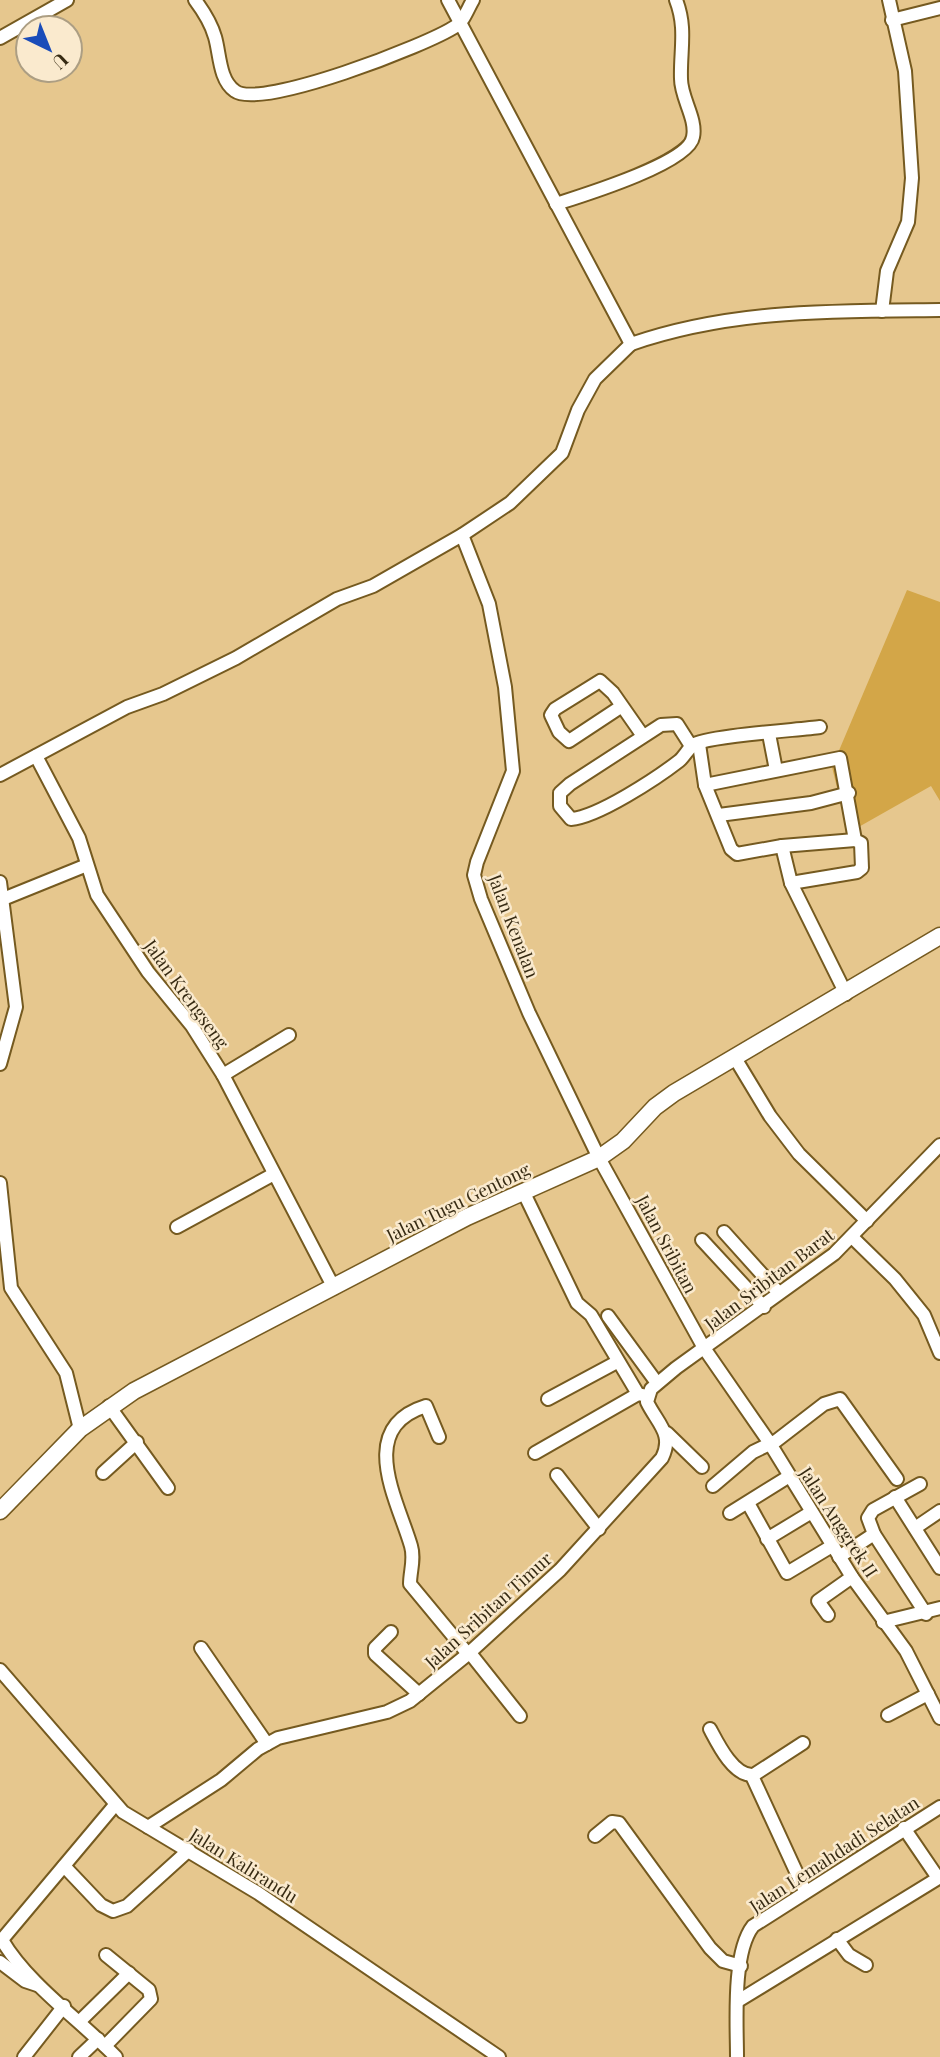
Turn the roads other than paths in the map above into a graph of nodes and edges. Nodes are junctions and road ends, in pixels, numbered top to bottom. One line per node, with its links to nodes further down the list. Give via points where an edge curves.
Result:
1 (67, 0): 10 (street)
2 (195, 0): 9 (street, via 212,28 228,83 250,96 342,74)
3 (448, 0): 9 (street)
4 (473, 0): 9 (street)
5 (676, 0): 11 (street, via 683,24 681,79 693,126 691,143 675,156 632,176)
6 (889, 0): 8 (street)
7 (940, 8): 8 (street)
8 (892, 20): 13 (street, via 905,71 912,178 908,222 887,271)
9 (459, 24): 11 (street)
10 (0, 38)
11 (556, 204): 14 (street)
12 (940, 310): 13 (street)
13 (882, 311): 14 (street, via 732,318)
14 (631, 344): 15 (street, via 595,379 567,443 550,468 510,503)
15 (462, 535): 21 (street, via 373,586 337,599 236,658 127,707); 40 (street, Jalan Kenalan, via 489,604 505,687 513,771 477,862 476,884 529,1013)
16 (622, 706): 16 (street, via 569,741 551,715 600,681); 19 (street)
17 (820, 727): 18 (street)
18 (769, 734): 20 (street); 22 (street)
19 (643, 736): 20 (street, via 672,723); 20 (street, via 563,790 558,801 567,817 583,817 625,796)
20 (695, 745): 24 (street)
21 (36, 756): 23 (street); 29 (street, Jalan Krengseng, via 79,838)
22 (776, 770): 24 (street); 25 (street, via 838,756)
23 (0, 775)
24 (705, 785): 26 (street)
25 (849, 793): 26 (street, via 811,803); 27 (street)
26 (719, 815): 28 (street, via 735,853)
27 (855, 840): 28 (street); 31 (street, via 861,843 861,870)
28 (782, 846): 31 (street)
29 (87, 865): 32 (street); 38 (street, Jalan Krengseng, via 97,895)
30 (0, 882): 32 (street)
31 (791, 883): 34 (street)
32 (3, 899): 37 (street, via 16,1007)
33 (940, 936): 34 (main road, Jalan Tugu Gentong)
34 (846, 994): 36 (main road, Jalan Tugu Gentong)
35 (289, 1035): 38 (street)
36 (735, 1058): 40 (main road, Jalan Tugu Gentong, via 674,1093); 44 (street, via 799,1154)
37 (0, 1064)
38 (223, 1075): 41 (street, Jalan Krengseng)
39 (940, 1145): 44 (street, Jalan Sribitan Barat)
40 (599, 1158): 43 (main road, Jalan Tugu Gentong); 56 (street, Jalan Sribitan)
41 (274, 1174): 46 (street); 50 (street, Jalan Krengseng)
42 (0, 1183): 45 (street)
43 (523, 1191): 50 (main road, Jalan Tugu Gentong); 55 (street, via 577,1303 591,1315)
44 (867, 1221): 48 (street, Jalan Sribitan Barat)
45 (2, 1226): 63 (street, via 11,1288 66,1373)
46 (177, 1227)
47 (724, 1232): 51 (street)
48 (852, 1237): 51 (street, Jalan Sribitan Barat, via 821,1266); 57 (street, via 895,1279 923,1315)
49 (702, 1240): 52 (street)
50 (334, 1288): 62 (main road, Jalan Tugu Gentong)
51 (778, 1292): 52 (street, Jalan Sribitan Barat)
52 (764, 1307): 56 (street, Jalan Sribitan Barat)
53 (608, 1316): 54 (street)
54 (621, 1335): 55 (street); 59 (street)
55 (606, 1344): 58 (street)
56 (704, 1348): 59 (street); 67 (street, Jalan Anggrek II)
57 (940, 1353)
58 (617, 1362): 60 (street); 61 (street)
59 (657, 1384): 60 (street)
60 (643, 1395): 64 (street); 68 (street)
61 (548, 1399)
62 (109, 1406): 63 (main road, Jalan Tugu Gentong); 66 (street)
63 (80, 1429): 79 (main road, Jalan Tugu Gentong)
64 (667, 1433): 69 (street); 84 (street, Jalan Sribitan Timur, via 662,1458)
65 (439, 1437): 96 (street, via 426,1406 405,1417 386,1447 388,1482 411,1546 410,1584)
66 (137, 1442): 70 (street); 76 (street)
67 (769, 1442): 72 (street, Jalan Anggrek II); 73 (street, via 824,1404 840,1399); 75 (street)
68 (536, 1452)
69 (702, 1467)
70 (103, 1472)
71 (557, 1475): 84 (street)
72 (788, 1478): 78 (street); 82 (street, Jalan Anggrek II)
73 (897, 1479)
74 (920, 1484): 77 (street)
75 (713, 1486)
76 (168, 1488)
77 (895, 1497): 83 (street); 85 (street, via 870,1513)
78 (748, 1503): 81 (street); 86 (street)
79 (0, 1511)
80 (940, 1511): 83 (street)
81 (730, 1513)
82 (810, 1513): 86 (street); 87 (street, Jalan Anggrek II)
83 (915, 1528): 88 (street)
84 (599, 1529): 96 (street, Jalan Sribitan Timur)
85 (874, 1534): 87 (street); 91 (street)
86 (767, 1539): 87 (street, via 787,1573)
87 (835, 1551): 89 (street, Jalan Anggrek II)
88 (938, 1560)
89 (852, 1577): 92 (street, via 818,1601); 93 (street, Jalan Anggrek II)
90 (940, 1608): 91 (street)
91 (926, 1614): 93 (street)
92 (828, 1615)
93 (884, 1622): 99 (street, Jalan Anggrek II, via 909,1656)
94 (391, 1632): 98 (street, via 374,1654)
95 (201, 1648): 105 (street)
96 (469, 1653): 98 (street, Jalan Sribitan Timur); 101 (street)
97 (0, 1670): 107 (street, Jalan Kalirandu)
98 (419, 1694): 105 (street, Jalan Sribitan Timur, via 401,1707 292,1733)
99 (928, 1694): 100 (street); 102 (street, Jalan Anggrek II)
100 (888, 1715)
101 (520, 1716)
102 (940, 1718)
103 (710, 1729): 106 (street, via 742,1773)
104 (803, 1743): 106 (street)
105 (267, 1744): 108 (street, Jalan Sribitan Timur)
106 (752, 1774): 117 (street)
107 (114, 1805): 110 (street, Jalan Kalirandu); 115 (street)
108 (181, 1806): 110 (street, Jalan Sribitan Timur); 113 (street, via 172,1826)
109 (940, 1807): 111 (street, Jalan Lemahdadi Selatan)
110 (148, 1827): 113 (street, Jalan Kalirandu)
111 (904, 1828): 116 (street); 117 (street, Jalan Lemahdadi Selatan)
112 (595, 1836): 123 (street, via 612,1822 619,1823 710,1948 723,1961)
113 (175, 1842): 114 (street, Jalan Kalirandu)
114 (189, 1850): 115 (street, via 127,1906 113,1911 101,1905); 133 (street, Jalan Kalirandu)
115 (64, 1866): 119 (street)
116 (939, 1877): 118 (street)
117 (805, 1891): 123 (street, Jalan Lemahdadi Selatan, via 753,1926)
118 (838, 1939): 122 (street, via 849,1955); 126 (street)
119 (1, 1941): 125 (street)
120 (106, 1955): 124 (street)
121 (0, 1962): 125 (street)
122 (866, 1965)
123 (741, 1966): 126 (street, Jalan Lemahdadi Selatan)
124 (129, 1973): 128 (street); 129 (street, via 149,1990 151,1998)
125 (40, 1986): 127 (street)
126 (738, 2001): 134 (street, Jalan Lemahdadi Selatan)
127 (64, 2006): 128 (street); 130 (street)
128 (80, 2021): 129 (street)
129 (102, 2042): 131 (street); 132 (street)
130 (24, 2057)
131 (79, 2057)
132 (116, 2057)
133 (499, 2057)
134 (737, 2057)

